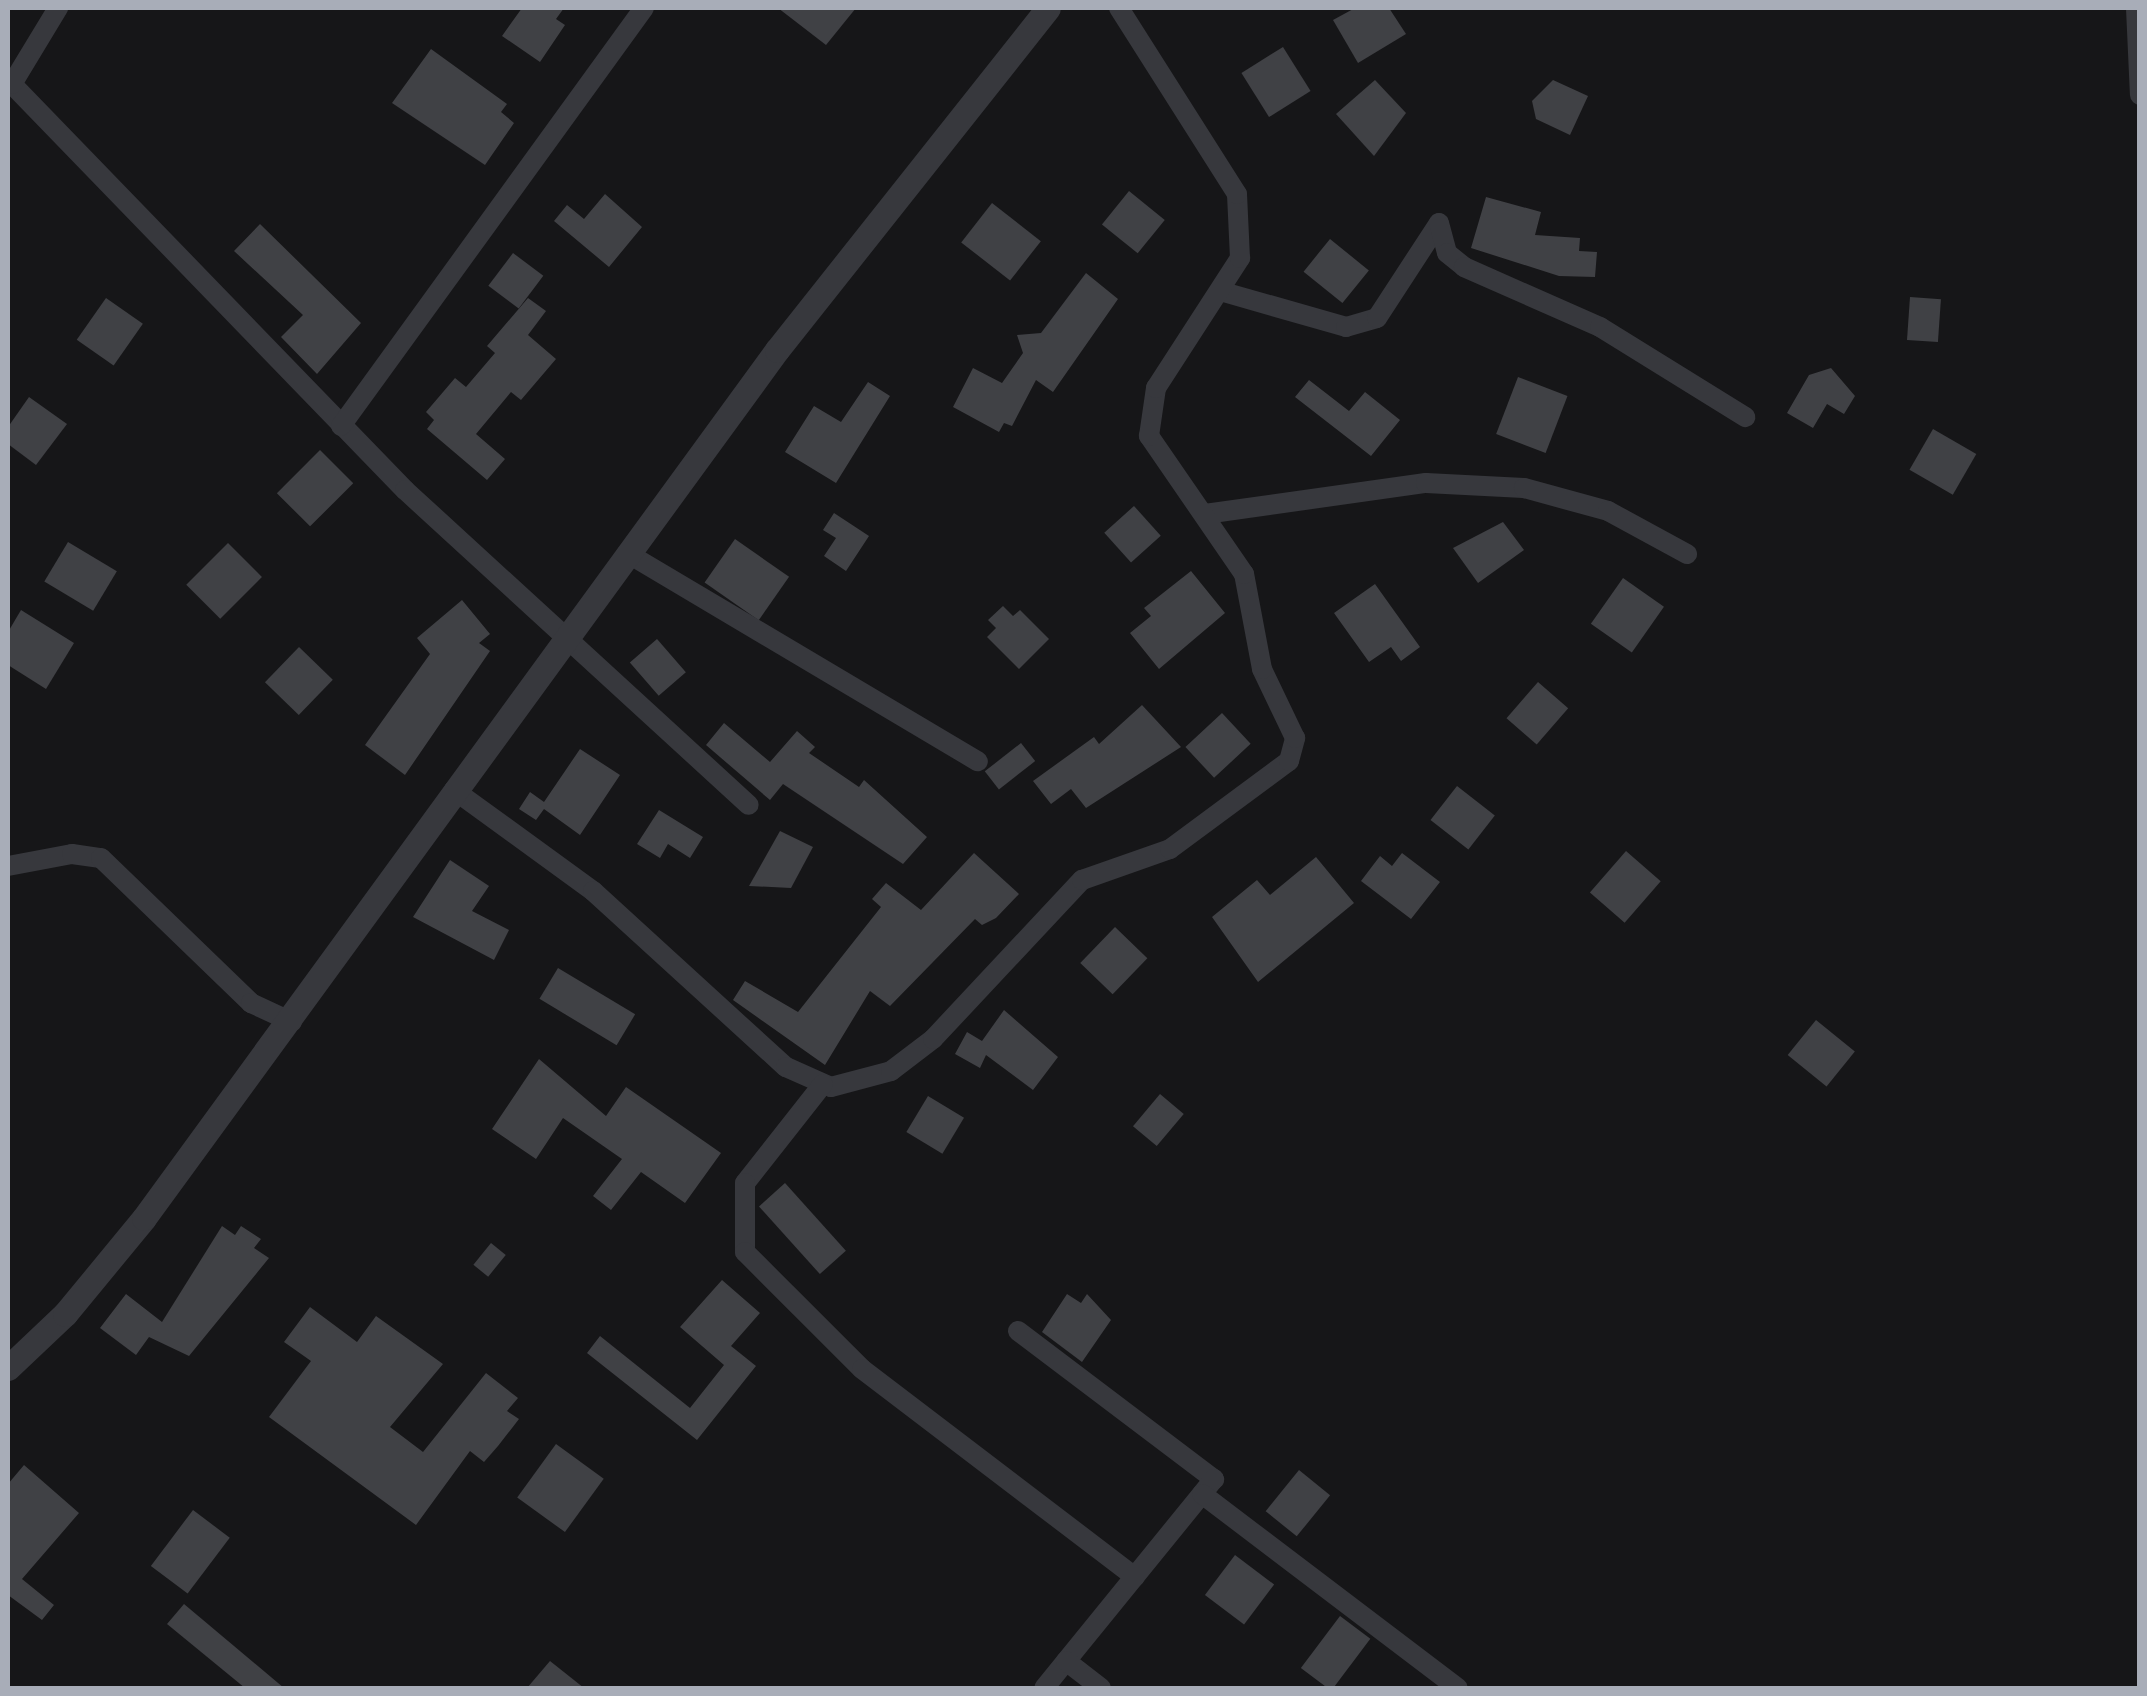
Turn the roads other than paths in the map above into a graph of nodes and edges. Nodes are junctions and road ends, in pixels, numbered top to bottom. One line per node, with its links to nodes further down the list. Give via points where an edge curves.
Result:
1 (58, 8): 6 (street)
2 (644, 8): 10 (street)
3 (1048, 8): 12 (street)
4 (1119, 8): 8 (street, via 1237,194 1240,258)
5 (2136, 8): 7 (street)
6 (10, 82): 10 (street)
7 (2140, 95)
8 (1220, 291): 9 (street, via 1346,327 1377,318 1439,224 1447,252 1464,267 1600,327); 11 (street, via 1169,364 1150,414 1149,436)
9 (1745, 417)
10 (341, 426): 14 (street)
11 (1205, 514): 13 (street, via 1426,483 1524,488 1608,511); 20 (street, via 1244,574 1262,669 1295,738 1290,761 1170,848 1082,880 973,1001 891,1072)
12 (627, 553): 14 (street); 15 (street)
13 (1687, 554)
14 (562, 641): 16 (street); 17 (street)
15 (978, 761)
16 (454, 790): 19 (street); 20 (street, via 593,892 771,1055)
17 (749, 805)
18 (8, 866): 19 (street, via 72,854 101,858 251,1004)
19 (292, 1022): 22 (street, via 96,1278)
20 (823, 1084): 24 (street, via 746,1183 746,1252 862,1368)
21 (1018, 1331): 23 (street, via 1214,1479)
22 (8, 1368)
23 (1202, 1494): 24 (street); 28 (street)
24 (1135, 1577): 25 (street)
25 (1066, 1661): 26 (street); 27 (street)
26 (1044, 1688)
27 (1101, 1688)
28 (1458, 1688)

